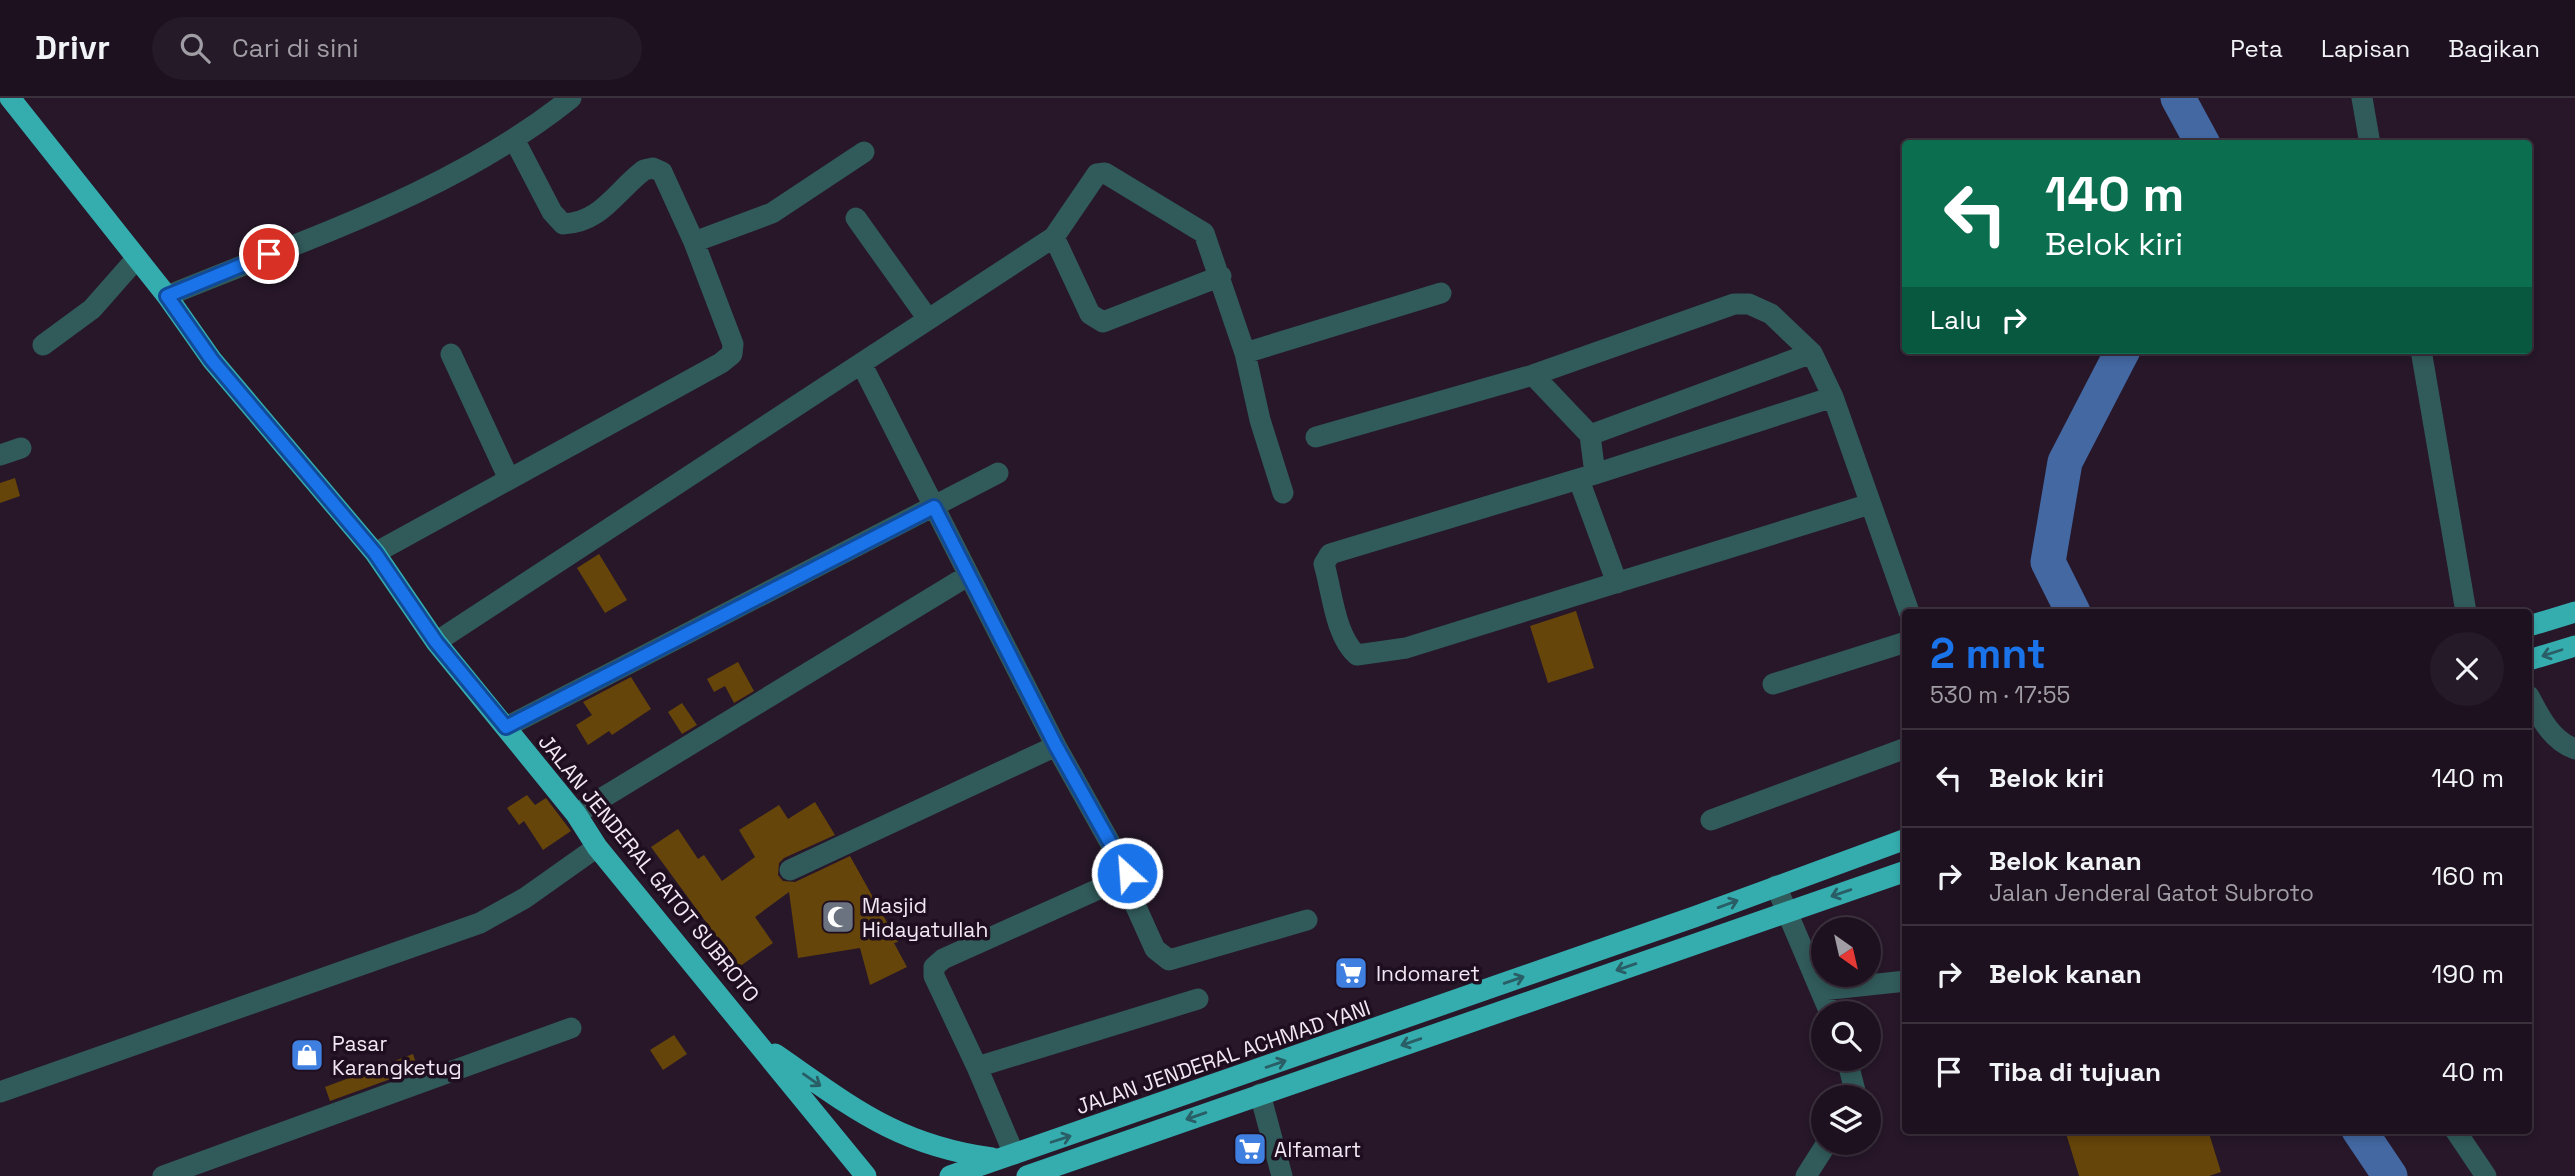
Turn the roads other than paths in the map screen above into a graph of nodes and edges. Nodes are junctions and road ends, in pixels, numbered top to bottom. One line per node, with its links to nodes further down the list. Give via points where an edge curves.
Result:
1 (10, 98): 10 (highway, JALAN JENDERAL GATOT SUBROTO)
2 (572, 98): 4 (street)
3 (2362, 98): 5 (street)
4 (514, 139): 9 (street, via 552,212 563,224 597,215 636,176 653,168 666,177); 13 (street, via 422,191)
5 (2369, 140)
6 (864, 152): 9 (street, via 772,213)
7 (856, 218): 14 (street)
8 (1054, 237): 11 (street, via 1090,314 1103,322); 11 (street, via 1092,178 1102,172 1205,233); 14 (street)
9 (694, 242): 29 (street, via 733,344 732,354)
10 (136, 259): 13 (highway, JALAN JENDERAL GATOT SUBROTO); 15 (street, via 92,309)
11 (1221, 276): 18 (street)
12 (1441, 293): 18 (street)
13 (167, 296): 33 (highway, JALAN JENDERAL GATOT SUBROTO, via 212,360)
14 (928, 319): 20 (street)
15 (43, 345)
16 (1812, 353): 21 (street, via 1771,314 1749,304 1734,304); 22 (street); 23 (street)
17 (451, 354): 29 (street)
18 (1245, 354): 30 (street)
19 (2422, 354): 37 (street)
20 (862, 365): 32 (street); 40 (street)
21 (1533, 375): 23 (street); 24 (street)
22 (1833, 397): 28 (street); 31 (street)
23 (1590, 435): 28 (street)
24 (1316, 437)
25 (21, 448): 26 (street)
26 (0, 455)
27 (998, 473): 32 (street)
28 (1587, 477): 35 (street); 35 (street, via 1330,554 1324,564 1343,632 1350,649 1360,656 1406,648)
29 (509, 479): 33 (street)
30 (1283, 493)
31 (1870, 504): 35 (street); 36 (street)
32 (934, 507): 34 (street); 46 (street)
33 (375, 553): 40 (highway, JALAN JENDERAL GATOT SUBROTO)
34 (969, 575): 47 (street); 50 (street)
35 (1617, 583)
36 (1908, 609)
37 (2465, 609)
38 (2575, 612): 39 (highway)
39 (2532, 625)
40 (436, 642): 46 (highway, JALAN JENDERAL GATOT SUBROTO)
41 (1902, 643): 44 (street)
42 (2575, 646): 43 (highway, one-way to 43)
43 (2532, 659)
44 (1773, 684)
45 (2532, 702): 49 (street, via 2545,726)
46 (506, 727): 50 (highway, JALAN JENDERAL GATOT SUBROTO)
47 (1056, 746): 54 (street); 56 (street, via 1125,866)
48 (1902, 749): 51 (street)
49 (2575, 749)
50 (576, 814): 53 (highway, JALAN JENDERAL GATOT SUBROTO)
51 (1711, 820)
52 (1902, 839): 57 (highway, JALAN JENDERAL ACHMAD YANI)
53 (597, 847): 65 (highway, JALAN JENDERAL GATOT SUBROTO); 67 (street, via 525,898 480,923)
54 (790, 870)
55 (1902, 872): 58 (highway, one-way to 58)
56 (1123, 878): 59 (street, via 1155,949 1169,960); 66 (street, via 934,967 934,976)
57 (1776, 886): 58 (street); 71 (highway, JALAN JENDERAL ACHMAD YANI, one-way to 57)
58 (1787, 912): 61 (street); 68 (highway, one-way to 68)
59 (1307, 920)
60 (1902, 981): 61 (street)
61 (1822, 990): 63 (street)
62 (1198, 999): 66 (street)
63 (1826, 1001)
64 (571, 1028): 73 (street)
65 (756, 1041): 71 (highway, JALAN JENDERAL GATOT SUBROTO, one-way to 71, via 871,1121 926,1146); 74 (highway, JALAN JENDERAL GATOT SUBROTO)
66 (977, 1067): 71 (street)
67 (0, 1092)
68 (1260, 1094): 72 (highway, one-way to 72); 77 (street)
69 (2458, 1134): 79 (street)
70 (1819, 1155): 78 (street)
71 (1005, 1157): 75 (highway, JALAN JENDERAL ACHMAD YANI)
72 (1052, 1172): 76 (highway)
73 (163, 1176)
74 (866, 1176)
75 (950, 1176)
76 (1027, 1176)
77 (1282, 1176)
78 (1806, 1176)
79 (2486, 1176)

